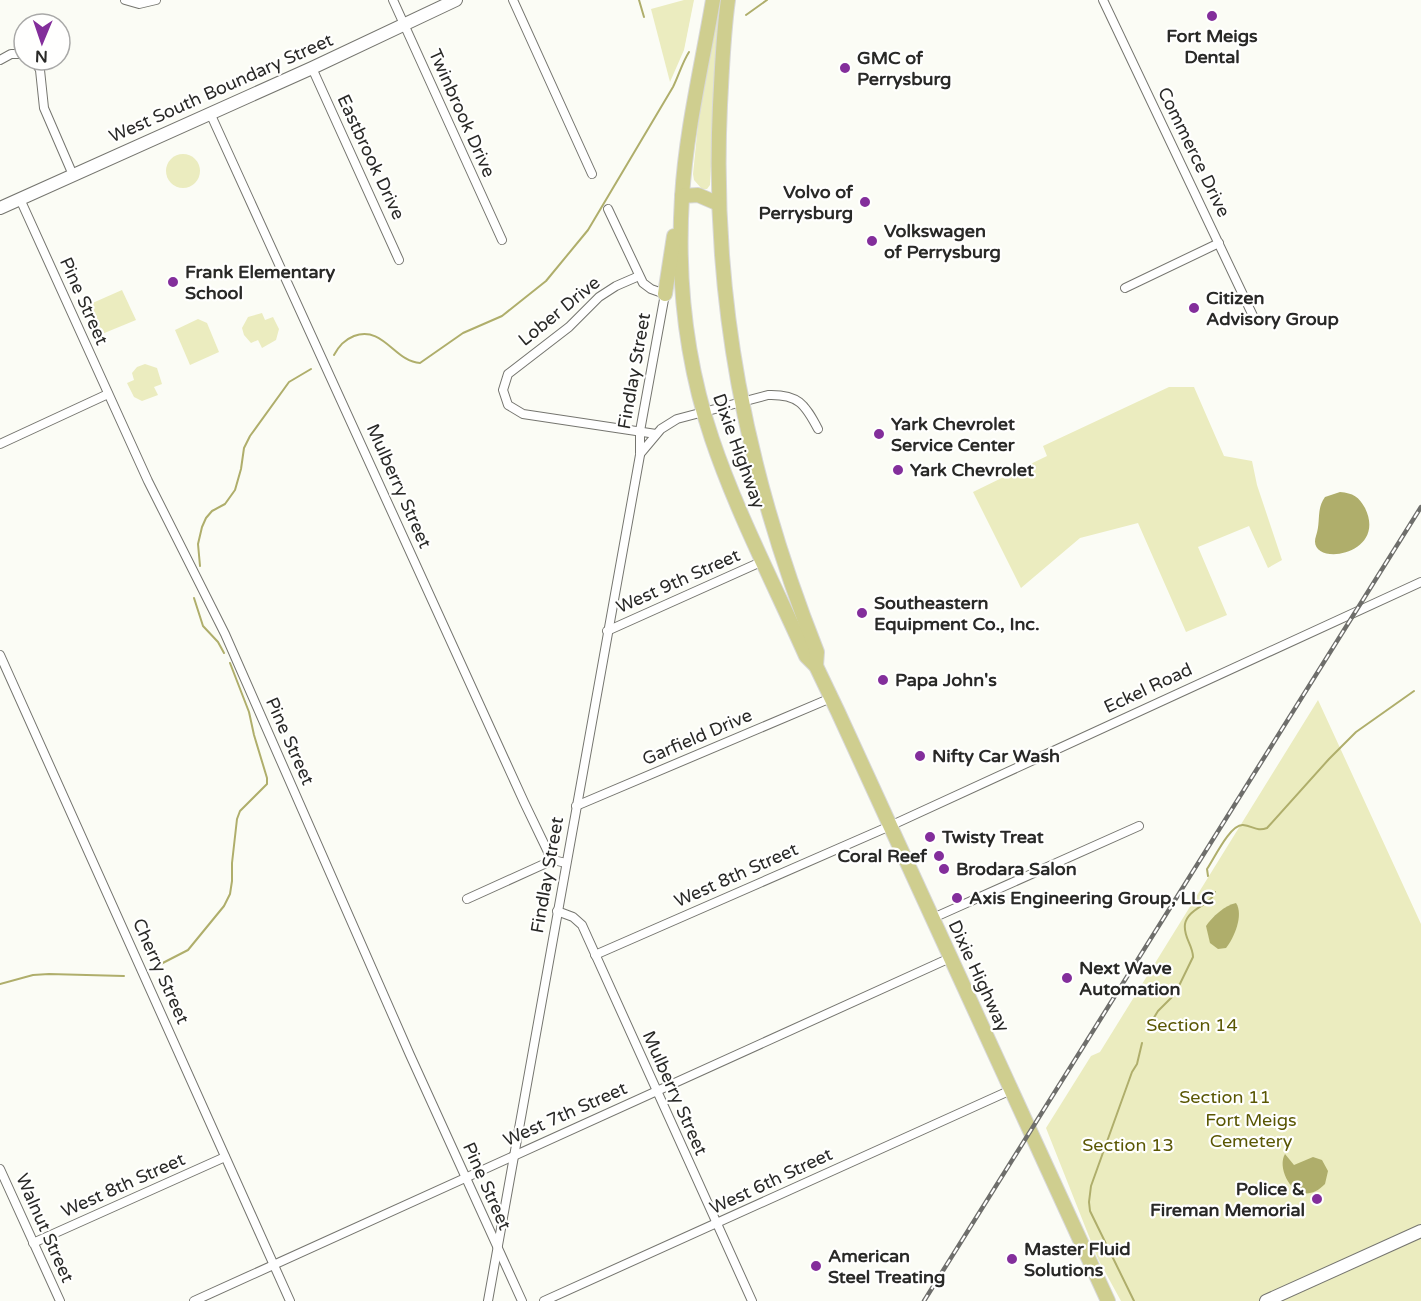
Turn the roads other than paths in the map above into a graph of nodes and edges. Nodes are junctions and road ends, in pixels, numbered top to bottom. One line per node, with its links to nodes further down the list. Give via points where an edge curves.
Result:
1 (125, 0): 2 (street)
2 (156, 0)
3 (393, 0): 9 (street, Twinbrook Drive)
4 (456, 0): 9 (street, West South Boundary Street)
5 (513, 0): 13 (street)
6 (713, 0): 15 (main road, Dixie Highway)
7 (726, 0): 17 (main road, Dixie Highway)
8 (1103, 0): 21 (street, Commerce Drive)
9 (403, 23): 10 (street, West South Boundary Street); 20 (street, Twinbrook Drive)
10 (312, 68): 12 (street, West South Boundary Street); 22 (street, Eastbrook Drive)
11 (40, 72): 14 (street, via 44,108)
12 (210, 113): 14 (street, West South Boundary Street); 44 (street, Mulberry Street)
13 (592, 174)
14 (73, 175): 16 (street, West South Boundary Street)
15 (682, 196): 17 (main road, via 698,195); 25 (main road); 29 (main road, Dixie Highway, via 684,307)
16 (20, 199): 18 (street, West South Boundary Street); 27 (street, Pine Street)
17 (719, 204): 28 (main road, Dixie Highway, via 725,301)
18 (0, 208)
19 (608, 209): 23 (street)
20 (502, 240)
21 (1219, 243): 24 (street); 26 (street, Commerce Drive)
22 (399, 260)
23 (639, 276): 25 (street, via 647,287); 31 (street, Lober Drive, via 599,297 569,327 508,374 503,390 508,405 524,414)
24 (1125, 288)
25 (664, 294): 31 (street, Findlay Street)
26 (1254, 318)
27 (108, 394): 33 (street); 56 (street, Pine Street, via 225,634)
28 (741, 401): 29 (street, Findlay Street); 30 (street, Findlay Street, via 768,395 791,397 807,409); 39 (main road, Dixie Highway, via 761,491 817,652)
29 (704, 411): 32 (street, Findlay Street, via 677,419); 35 (main road, Dixie Highway, via 722,468)
30 (818, 429)
31 (640, 431): 32 (street, Lober Drive); 34 (street, Findlay Street)
32 (656, 434): 34 (street, Findlay Street)
33 (0, 444)
34 (640, 455): 37 (street, Findlay Street)
35 (763, 561): 37 (street, West 9th Street); 39 (main road, Dixie Highway, via 806,656)
36 (1421, 582): 42 (street, Eckel Road)
37 (607, 631): 41 (street, Findlay Street)
38 (0, 655): 54 (street, Cherry Street)
39 (816, 666): 40 (main road, Dixie Highway)
40 (831, 698): 41 (street, Garfield Drive); 42 (main road, Dixie Highway)
41 (576, 806): 45 (street, Findlay Street)
42 (890, 826): 48 (main road, Dixie Highway); 49 (street, West 8th Street)
43 (1139, 826): 48 (street)
44 (553, 860): 45 (street); 46 (street)
45 (566, 863): 47 (street, Findlay Street)
46 (467, 899)
47 (557, 911): 49 (street, Mulberry Street, via 578,920); 53 (street, Findlay Street)
48 (933, 918): 50 (main road, Dixie Highway)
49 (595, 955): 51 (street, Mulberry Street)
50 (950, 958): 51 (street, West 7th Street); 52 (main road, Dixie Highway)
51 (656, 1090): 53 (street, West 7th Street); 57 (street, Mulberry Street)
52 (1011, 1090): 57 (street, West 6th Street); 69 (main road, Dixie Highway)
53 (513, 1155): 56 (street, West 7th Street); 60 (street, Findlay Street)
54 (225, 1157): 59 (street, West 8th Street); 61 (street, Cherry Street)
55 (0, 1169): 59 (street, Walnut Street)
56 (465, 1177): 60 (street, Pine Street); 61 (street, West 7th Street)
57 (717, 1224): 67 (street, West 6th Street); 68 (street, Mulberry Street)
58 (1421, 1231): 70 (street)
59 (33, 1243): 62 (street, Walnut Street)
60 (497, 1250): 65 (street, Findlay Street); 66 (street, Pine Street)
61 (274, 1264): 63 (street, West 7th Street); 64 (street, Cherry Street)
62 (60, 1301)
63 (194, 1301)
64 (290, 1301)
65 (488, 1301)
66 (522, 1301)
67 (544, 1301)
68 (752, 1301)
69 (1108, 1301)
70 (1266, 1301)

